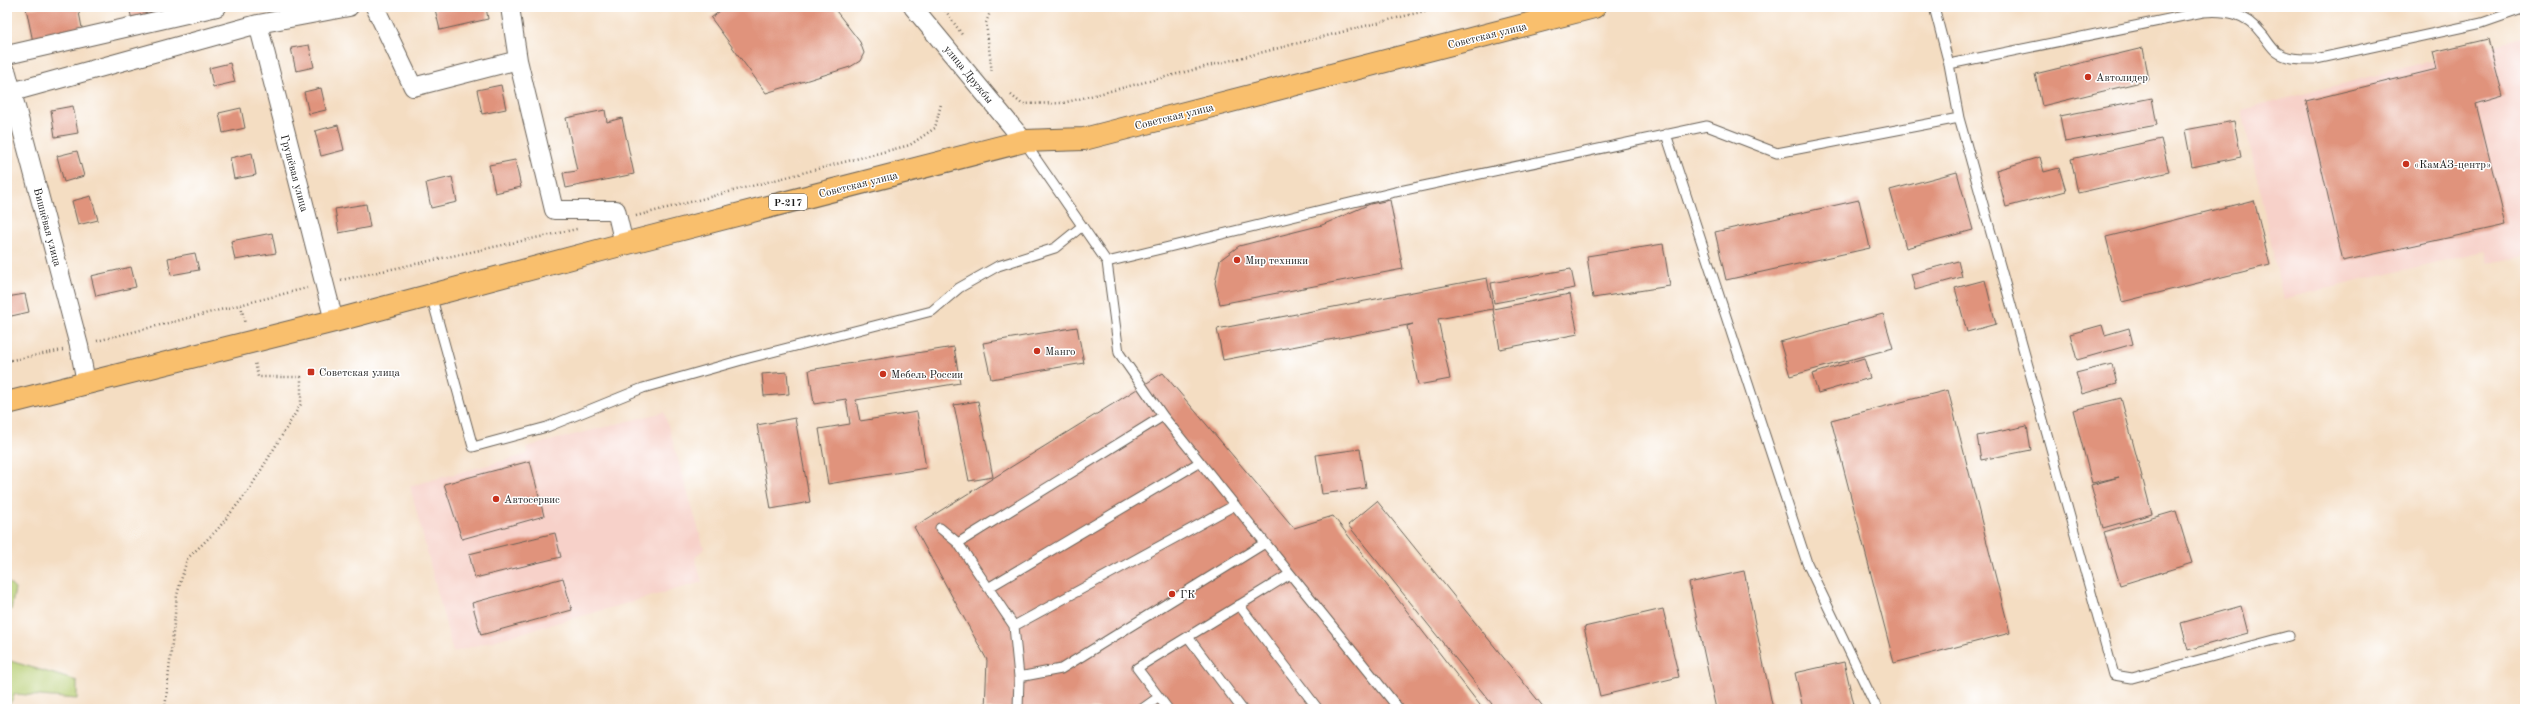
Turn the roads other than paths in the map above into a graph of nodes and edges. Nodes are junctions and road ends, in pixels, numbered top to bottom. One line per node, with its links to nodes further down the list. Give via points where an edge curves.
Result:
1 (217, 7): 11 (street)
2 (349, 7): 10 (street)
3 (375, 7): 12 (street, via 413,87)
4 (510, 7): 12 (street)
5 (913, 7): 18 (street, улица Дружбы)
6 (1594, 7): 9 (highway, Советская улица / Р-217)
7 (1934, 7): 13 (lane)
8 (2525, 8): 13 (lane, via 2482,23 2316,59 2295,59 2277,52 2246,19 2221,10)
9 (1571, 10): 18 (highway, Советская улица / Р-217, via 1084,139)
10 (258, 24): 15 (street); 23 (street, Грушёвая улица)
11 (7, 54)
12 (518, 60): 20 (street, via 554,210 616,210)
13 (1949, 64): 16 (lane)
14 (7, 73): 15 (street, Вишнёвая улица)
15 (12, 92): 24 (street, Вишнёвая улица, via 79,346)
16 (1959, 118): 17 (lane, via 1777,153 1707,126); 36 (lane, via 2114,676 2132,678)
17 (1666, 134): 21 (lane, via 1395,192); 46 (lane, via 1807,563)
18 (1024, 141): 19 (lane); 20 (highway, Советская улица / Р-217)
19 (1081, 227): 21 (lane); 22 (lane, via 1055,248 998,266 959,288 932,311 643,388 547,427 473,447)
20 (624, 244): 22 (highway, Советская улица / Р-217)
21 (1107, 262): 26 (lane, via 1119,353)
22 (431, 295): 23 (highway, Советская улица / Р-217)
23 (334, 321): 24 (highway, Советская улица / Р-217)
24 (86, 382): 25 (highway, Советская улица / Р-217)
25 (7, 402)
26 (1163, 416): 27 (lane); 30 (lane)
27 (1200, 462): 28 (lane); 33 (lane)
28 (1235, 505): 31 (lane); 35 (lane)
29 (940, 528): 30 (lane)
30 (958, 543): 33 (lane)
31 (1265, 543): 32 (lane); 38 (lane, via 1062,669)
32 (1290, 574): 34 (lane); 45 (lane)
33 (988, 588): 35 (lane)
34 (1239, 605): 37 (lane); 44 (lane)
35 (1014, 626): 38 (lane)
36 (2289, 636)
37 (1188, 637): 39 (lane, via 1137,668); 43 (lane)
38 (1019, 677): 40 (lane)
39 (1159, 697): 41 (lane); 42 (lane)
40 (1018, 709)
41 (1142, 709)
42 (1168, 709)
43 (1242, 709)
44 (1318, 709)
45 (1400, 709)
46 (1877, 709)

